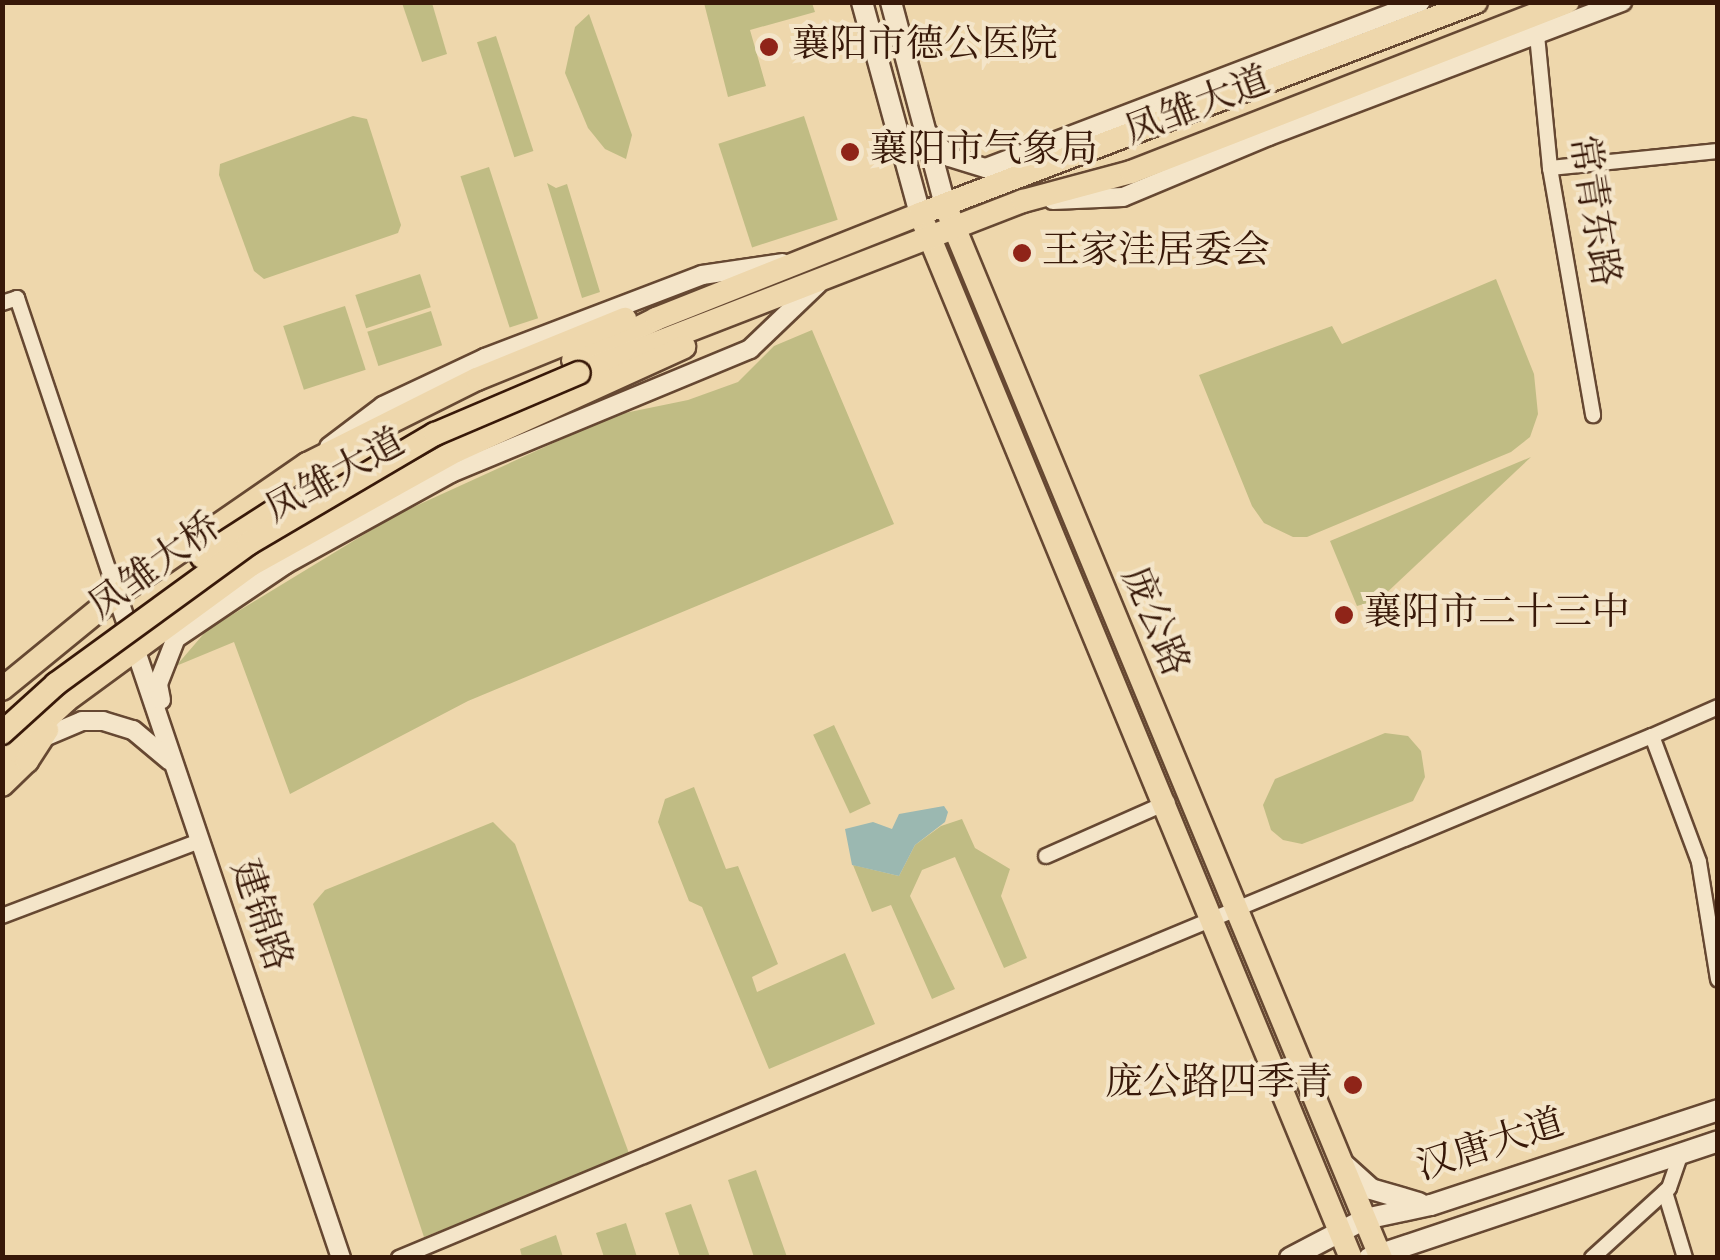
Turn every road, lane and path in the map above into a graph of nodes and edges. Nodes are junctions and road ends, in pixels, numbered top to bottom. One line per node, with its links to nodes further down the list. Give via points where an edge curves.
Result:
1 (862, 2): 18 (main road, 庞公路)
2 (891, 2): 13 (main road, 庞公路)
3 (1420, 2): 8 (street)
4 (1476, 2): 10 (main road, 凤雏大道)
5 (1604, 2): 7 (street)
6 (1622, 2): 7 (street)
7 (1575, 10): 9 (main road, 凤雏大道)
8 (1360, 25): 10 (street); 13 (street, via 986,168 949,157)
9 (1536, 26): 11 (main road, 凤雏大道); 12 (street); 15 (street, 常青东路)
10 (1296, 71): 17 (main road, 凤雏大道)
11 (1367, 80): 12 (street); 16 (main road, 凤雏大道, via 1131,172)
12 (1299, 126): 16 (street, via 1123,196)
13 (926, 130): 17 (main road, 庞公路)
14 (1718, 151): 15 (street)
15 (1550, 168): 26 (street, 常青东路)
16 (1023, 201): 19 (main road, 凤雏大道)
17 (945, 205): 18 (main road, 凤雏大道); 19 (main road, 庞公路)
18 (920, 214): 20 (main road, 庞公路); 21 (main road, 凤雏大道)
19 (953, 231): 20 (main road, 凤雏大道); 44 (main road, 庞公路)
20 (930, 241): 22 (main road, 凤雏大道); 45 (main road, 庞公路)
21 (812, 258): 23 (main road, 凤雏大道); 27 (street, via 702,275 485,358 383,406)
22 (819, 282): 23 (main road, 凤雏大道); 30 (street, via 750,348 450,473 347,528)
23 (734, 302): 25 (main road, 凤雏大道); 27 (main road, 凤雏大道, via 674,300 477,379); 29 (main road, 凤雏大道, via 686,346 456,451 251,565)
24 (2, 303): 28 (street, via 18,298)
25 (576, 366): 37 (main road, 凤雏大桥, bridge, via 429,422 242,529 48,671); 38 (main road, 凤雏大桥, bridge, via 436,434 248,544 56,684)
26 (1594, 415)
27 (314, 460): 28 (main road, 凤雏大道)
28 (118, 594): 31 (street, 建锦路); 32 (main road, 凤雏大道)
29 (191, 609): 30 (street); 31 (main road, 凤雏大道)
30 (175, 638): 42 (street, via 158,684)
31 (136, 650): 35 (main road, 凤雏大道); 42 (street, 建锦路)
32 (42, 652): 33 (main road); 34 (main road, 凤雏大道)
33 (2, 675)
34 (2, 688)
35 (67, 700): 40 (main road); 41 (main road, 凤雏大道)
36 (1718, 708): 39 (street)
37 (2, 713)
38 (2, 734)
39 (1652, 736): 48 (street); 51 (street, via 1699,862)
40 (42, 738): 42 (street, via 82,721 103,721 133,730); 43 (main road)
41 (2, 760)
42 (174, 764): 46 (street, 建锦路)
43 (2, 786)
44 (1188, 794): 45 (street); 48 (main road, 庞公路)
45 (1162, 805): 47 (street); 50 (main road, 庞公路)
46 (199, 841): 49 (street); 64 (street, 建锦路)
47 (1046, 856)
48 (1236, 910): 50 (street); 55 (main road, 庞公路)
49 (2, 916)
50 (1209, 920): 57 (main road, 庞公路); 65 (street)
51 (1718, 979)
52 (1718, 1110): 58 (main road, 汉唐大道)
53 (1718, 1141): 54 (main road, 汉唐大道)
54 (1682, 1153): 56 (street); 61 (main road, 汉唐大道)
55 (1341, 1162): 58 (main road, via 1371,1189); 59 (main road, 庞公路)
56 (1665, 1192): 69 (street); 70 (street)
57 (1328, 1198): 60 (main road, 庞公路); 62 (main road, via 1330,1220)
58 (1431, 1206): 59 (main road, 汉唐大道)
59 (1365, 1219): 60 (main road, 汉唐大道); 63 (main road, 庞公路)
60 (1342, 1231): 62 (main road, 汉唐大道); 67 (main road, 庞公路)
61 (1443, 1232): 63 (main road, 汉唐大道); 68 (main road)
62 (1316, 1244): 66 (main road, 汉唐大道)
63 (1376, 1256)
64 (341, 1258)
65 (399, 1258)
66 (1290, 1258)
67 (1351, 1258)
68 (1410, 1258)
69 (1592, 1258)
70 (1685, 1258)

